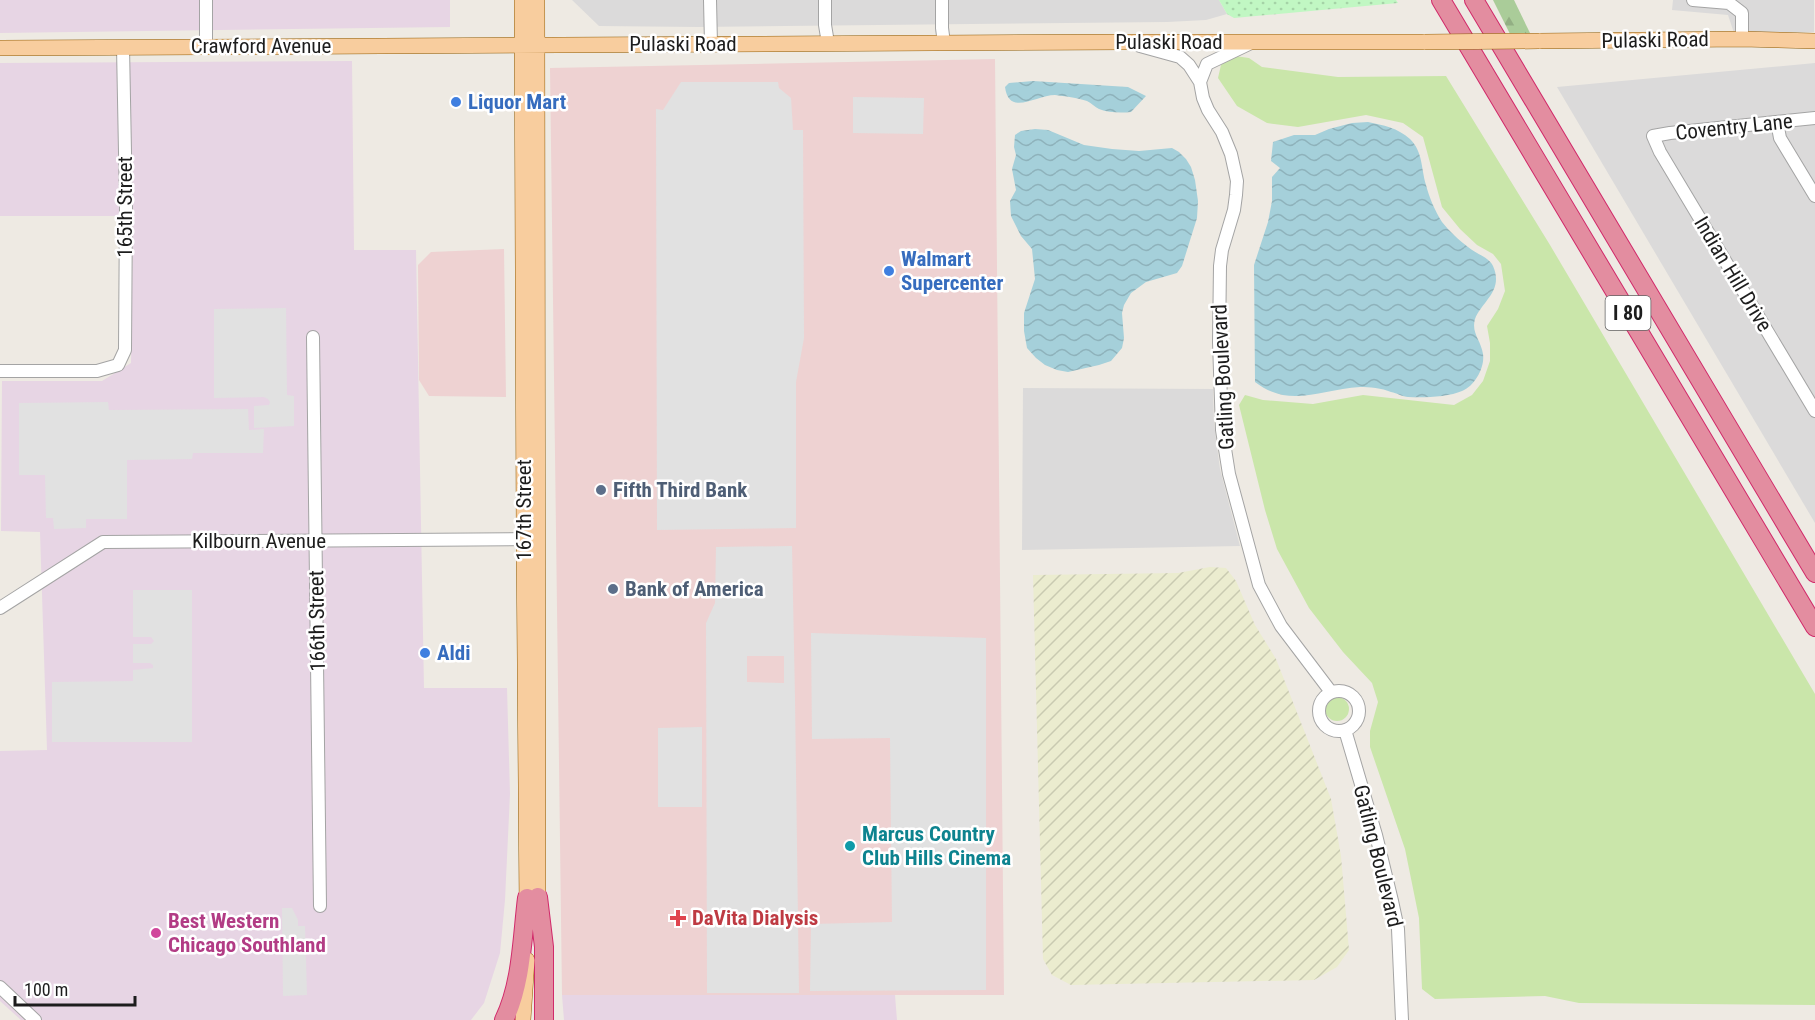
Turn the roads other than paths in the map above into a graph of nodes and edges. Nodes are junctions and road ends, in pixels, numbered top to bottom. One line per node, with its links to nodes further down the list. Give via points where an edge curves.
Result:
1 (206, 0): 18 (street)
2 (522, 0): 16 (main road, 167th Street)
3 (537, 0): 16 (main road, 167th Street)
4 (710, 0): 17 (street)
5 (825, 0): 13 (street)
6 (942, 0): 14 (street)
7 (1441, 0): 33 (highway, I 80)
8 (1474, 0): 31 (highway, I 80)
9 (1693, 0): 10 (street, via 1729,3 1742,13)
10 (1742, 39): 11 (main road, Pulaski Road); 15 (main road, Pulaski Road, bridge)
11 (1815, 41)
12 (1126, 42): 14 (main road, Pulaski Road); 15 (main road, Pulaski Road); 21 (street, Gatling Boulevard, via 1180,57)
13 (828, 43): 14 (main road, Pulaski Road); 17 (main road, Pulaski Road)
14 (944, 43)
15 (1251, 43): 21 (street, via 1207,64)
16 (530, 44): 17 (main road, Pulaski Road); 18 (main road, Crawford Avenue); 29 (main road, 167th Street)
17 (711, 44)
18 (206, 46): 19 (main road, Crawford Avenue)
19 (123, 47): 20 (main road, Crawford Avenue); 27 (street, 165th Street, via 125,350 118,365 97,371)
20 (0, 48)
21 (1200, 82): 34 (street, Gatling Boulevard, via 1208,110 1227,141 1237,181 1220,266 1220,401 1229,474 1258,585 1281,626)
22 (1815, 118): 23 (street, Coventry Lane)
23 (1777, 122): 24 (street, Coventry Lane); 25 (street, via 1780,138)
24 (1653, 136): 28 (street, Indian Hill Drive)
25 (1815, 196)
26 (313, 337): 30 (street, 166th Street)
27 (0, 371)
28 (1815, 411)
29 (531, 539): 30 (street, Kilbourn Avenue); 36 (main road, 167th Street)
30 (315, 541): 32 (street, Kilbourn Avenue, via 104,542); 37 (street, 166th Street)
31 (1815, 573)
32 (0, 608)
33 (1815, 627)
34 (1331, 692): 35 (street, via 1320,706 1321,718 1329,728); 35 (street, via 1345,692 1356,700 1357,719)
35 (1345, 730): 44 (street, Gatling Boulevard, via 1398,929)
36 (532, 898): 40 (highway, via 510,1008); 41 (main road, 167th Street); 42 (main road, 167th Street, via 537,950); 43 (highway, via 544,947)
37 (320, 906)
38 (0, 987): 39 (street)
39 (35, 1020)
40 (504, 1020)
41 (523, 1020)
42 (534, 1020)
43 (544, 1020)
44 (1402, 1020)

